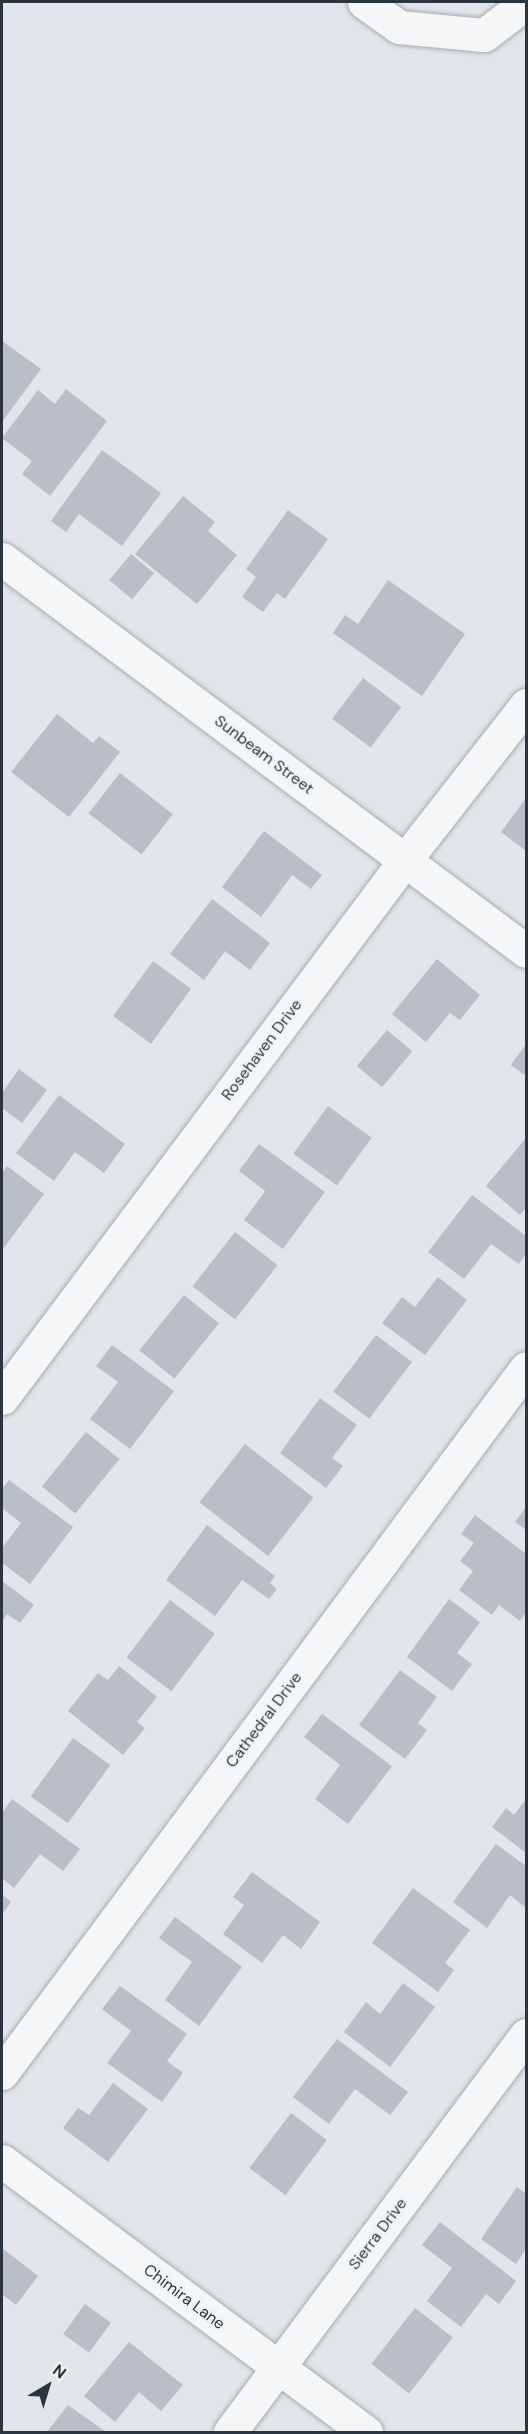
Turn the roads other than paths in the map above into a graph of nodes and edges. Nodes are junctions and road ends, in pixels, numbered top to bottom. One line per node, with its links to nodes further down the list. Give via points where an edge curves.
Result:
1 (364, 2): 2 (street, via 399,27 484,34)
2 (526, 3)
3 (2, 559): 5 (street, Sunbeam Street)
4 (526, 705): 5 (street, Rosehaven Drive)
5 (405, 860): 6 (street, Sunbeam Street); 8 (street, Rosehaven Drive)
6 (526, 951)
7 (526, 1368): 10 (street, Cathedral Drive)
8 (2, 1398)
9 (526, 2035): 12 (street, Sierra Drive)
10 (2, 2073)
11 (2, 2161): 12 (street, Chimira Lane)
12 (279, 2367): 13 (street, Sierra Drive); 14 (street, Chimira Lane)
13 (230, 2433)
14 (366, 2433)

